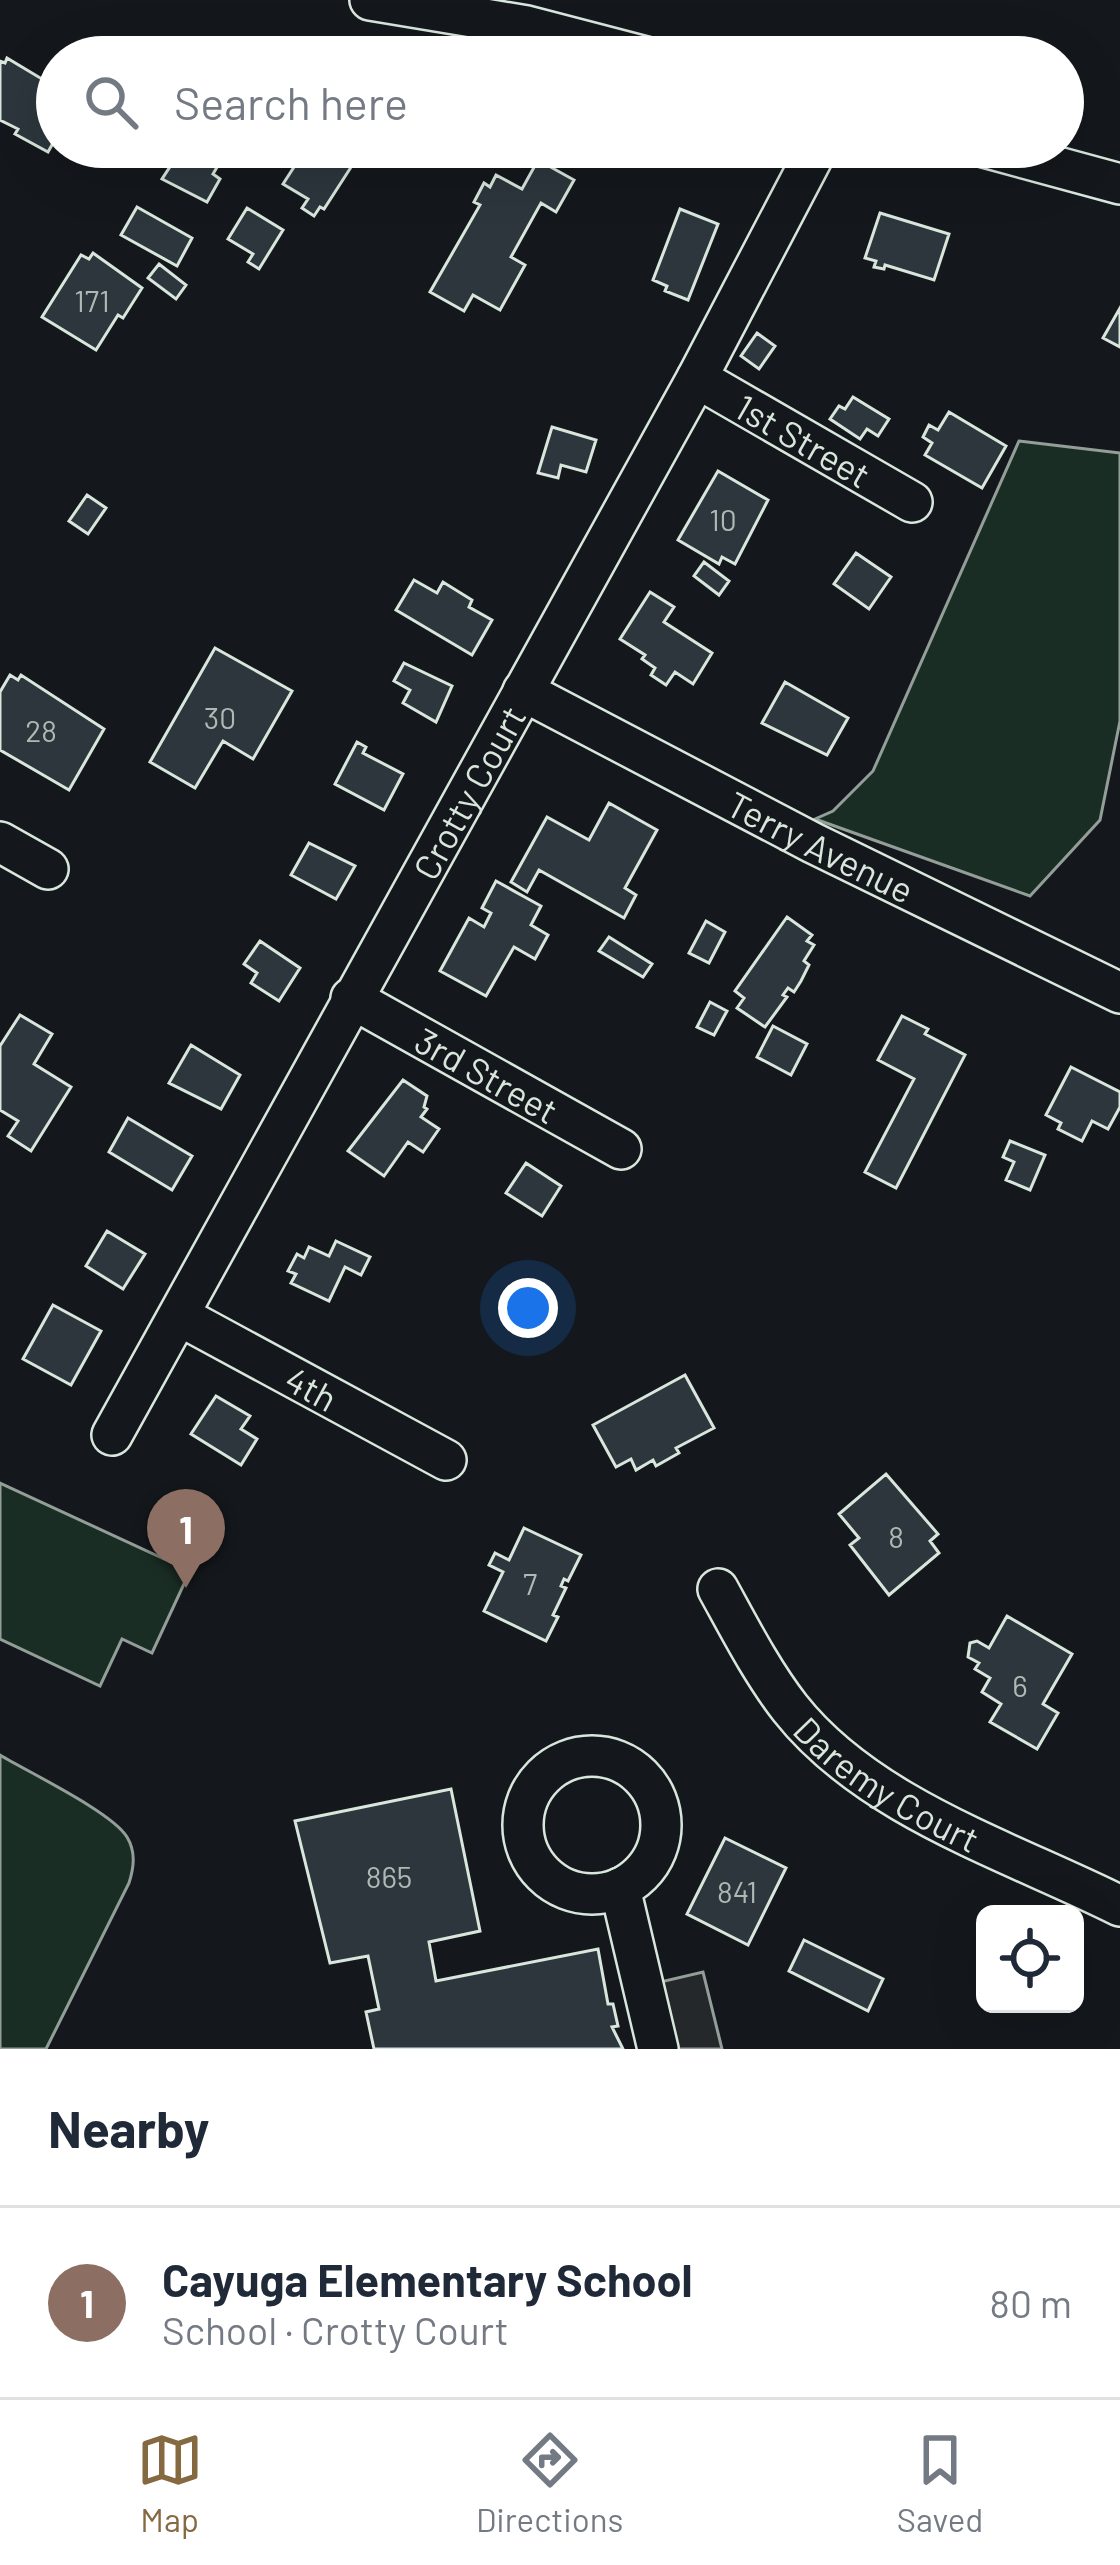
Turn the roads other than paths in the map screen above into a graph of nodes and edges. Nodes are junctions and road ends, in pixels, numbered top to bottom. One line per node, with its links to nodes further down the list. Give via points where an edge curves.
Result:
1 (370, 0): 2 (street)
2 (565, 36)
3 (807, 168): 6 (street, Crotty Court)
4 (1061, 168): 5 (street)
5 (1120, 184)
6 (697, 378): 7 (street, 1st Street); 8 (street, Crotty Court)
7 (912, 502)
8 (523, 691): 11 (street, Terry Avenue); 12 (street, Crotty Court)
9 (0, 842): 10 (street)
10 (48, 869)
11 (1120, 993)
12 (351, 998): 13 (street, 3rd Street); 14 (street, Crotty Court)
13 (621, 1148)
14 (180, 1316): 15 (street, Crotty Court); 16 (street, 4th)
15 (112, 1435)
16 (446, 1460)
17 (718, 1589): 19 (street, Daremy Court, via 791,1709 850,1767 905,1804)
18 (620, 1888): 20 (street)
19 (1120, 1906)
20 (658, 2049)

